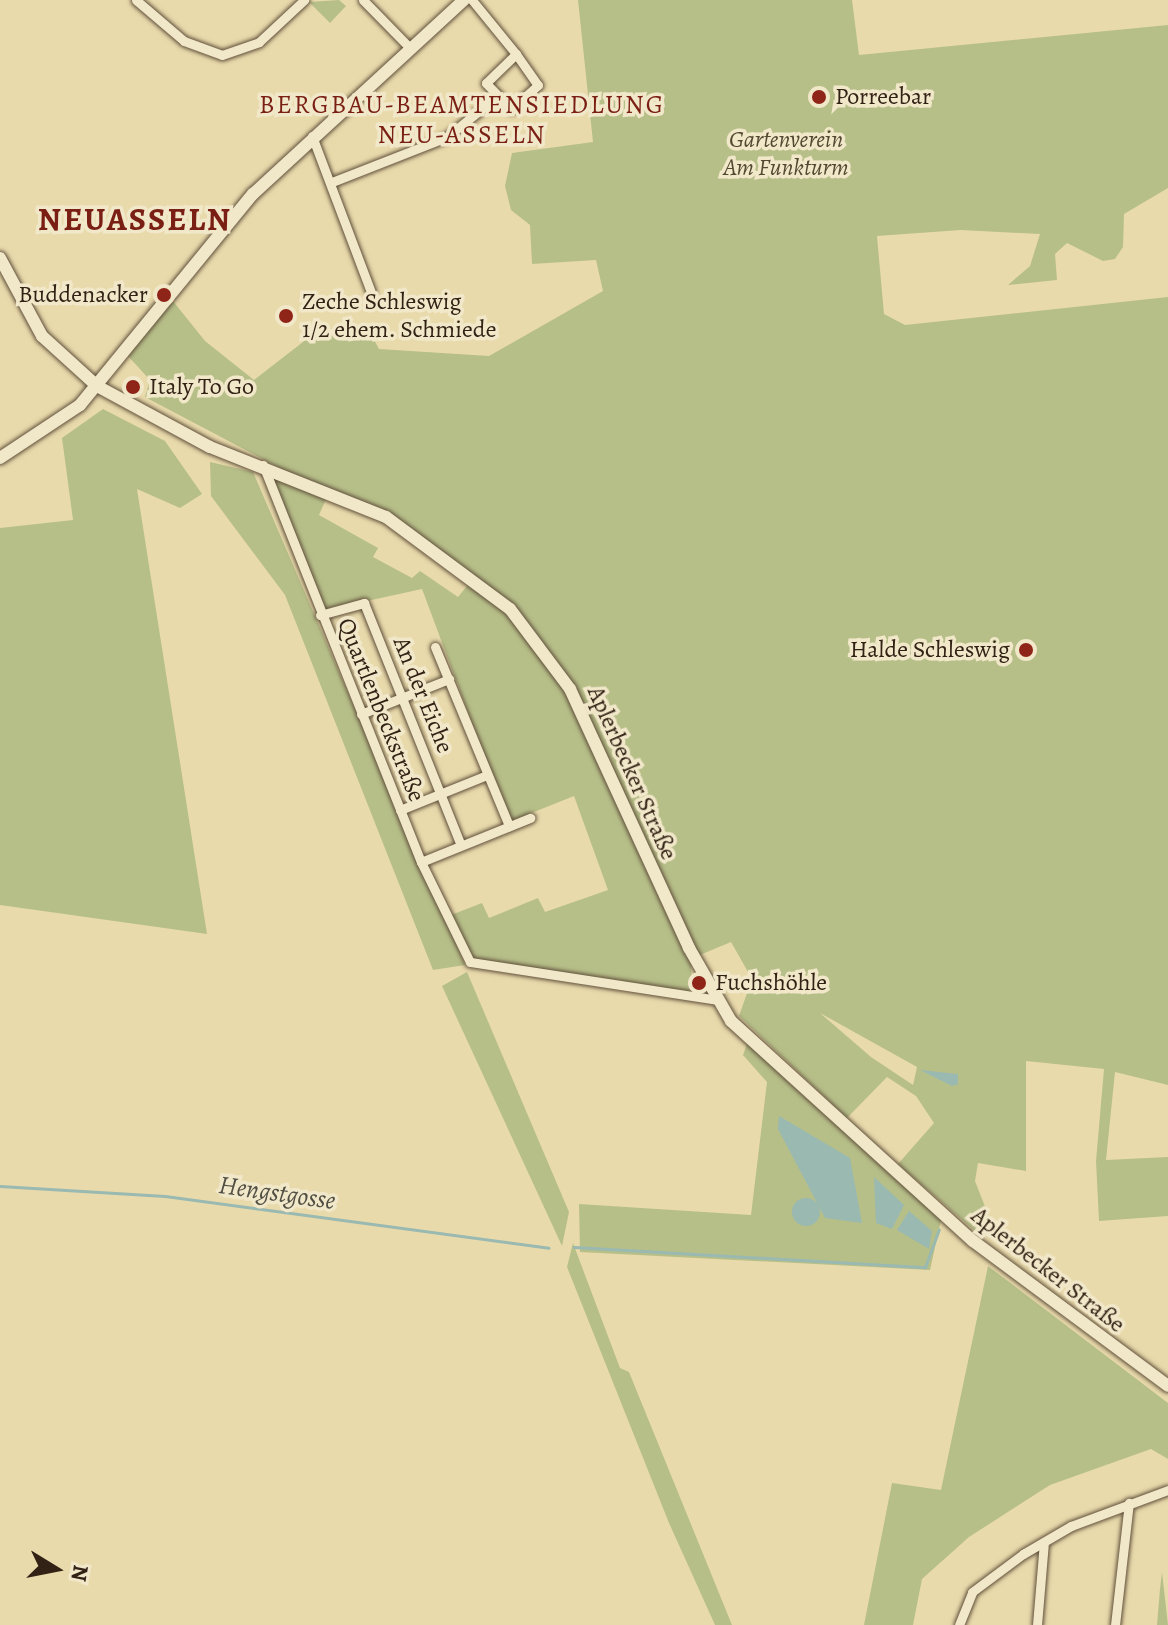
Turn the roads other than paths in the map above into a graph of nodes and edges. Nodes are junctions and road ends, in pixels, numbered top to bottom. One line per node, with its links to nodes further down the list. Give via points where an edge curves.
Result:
1 (136, 0): 2 (street, via 184,41 222,55 259,42)
2 (304, 0)
3 (363, 0): 6 (street)
4 (464, 0): 6 (main road)
5 (472, 0): 7 (street)
6 (409, 47): 9 (main road)
7 (516, 54): 8 (street, via 486,80); 8 (street, via 538,87 511,109)
8 (496, 97): 10 (street, via 447,137)
9 (312, 136): 10 (street); 13 (main road, via 216,234)
10 (332, 182): 12 (street)
11 (0, 258): 13 (main road, Aplerbecker Straße, via 42,336)
12 (371, 292)
13 (97, 386): 14 (main road, via 66,419); 15 (main road, Aplerbecker Straße, via 210,447)
14 (0, 458)
15 (263, 465): 16 (street, Quartlenbeckstraße); 28 (main road, Aplerbecker Straße, via 416,534 481,583 542,644 570,689)
16 (320, 615): 19 (street, An der Eiche, via 364,603); 20 (street, Quartlenbeckstraße)
17 (435, 647): 18 (street)
18 (449, 679): 19 (street); 21 (street)
19 (402, 698): 20 (street); 22 (street, An der Eiche)
20 (361, 714): 23 (street, Quartlenbeckstraße)
21 (487, 775): 22 (street); 25 (street)
22 (441, 794): 23 (street); 26 (street, An der Eiche)
23 (400, 810): 27 (street, Quartlenbeckstraße)
24 (530, 818): 25 (street)
25 (509, 826): 26 (street)
26 (461, 845): 27 (street)
27 (421, 862): 28 (street, Quartlenbeckstraße, via 475,966)
28 (717, 1000): 29 (main road, Aplerbecker Straße, via 743,1034 973,1241)
29 (1168, 1386)
30 (1168, 1490): 31 (street)
31 (1129, 1503): 32 (street); 35 (street)
32 (1044, 1542): 33 (street, via 972,1592); 34 (street)
33 (959, 1625)
34 (1037, 1625)
35 (1115, 1625)

